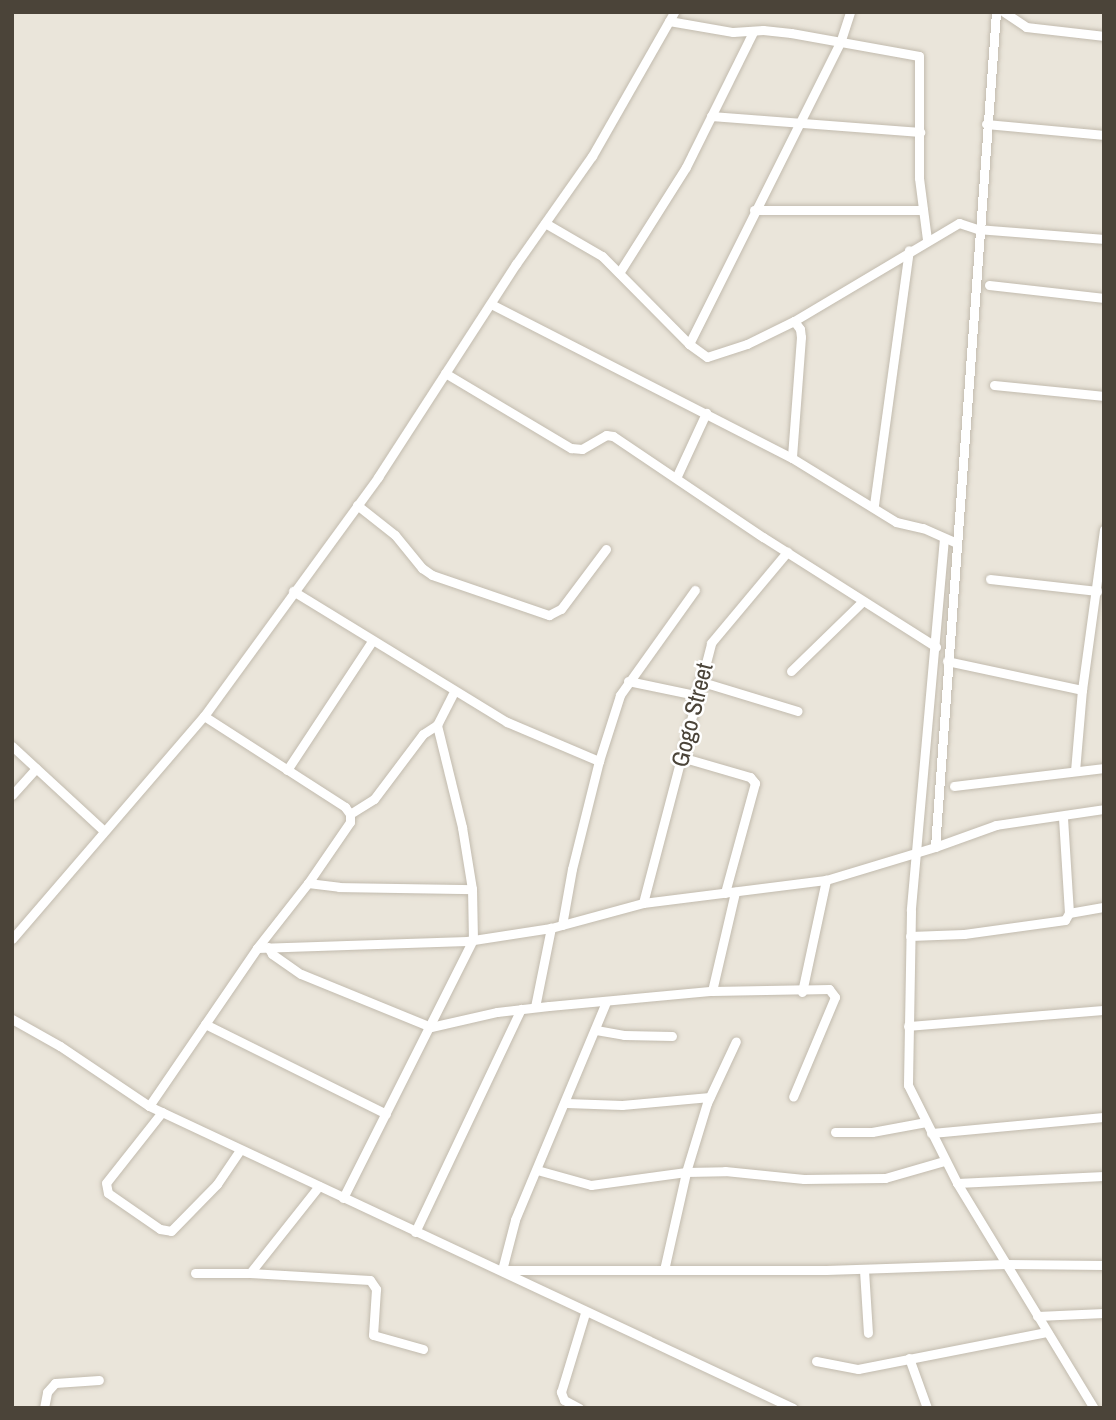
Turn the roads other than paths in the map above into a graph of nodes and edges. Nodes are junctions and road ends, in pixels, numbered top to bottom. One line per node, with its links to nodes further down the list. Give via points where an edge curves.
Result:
1 (850, 12): 7 (street)
2 (996, 12): 10 (street)
3 (1004, 12): 6 (street, via 1026,27)
4 (671, 17): 5 (street); 15 (street, via 592,156)
5 (753, 32): 7 (street, via 791,33); 8 (street)
6 (1104, 36)
7 (840, 43): 9 (street); 11 (street, via 919,56)
8 (711, 116): 9 (street); 20 (street, via 687,167)
9 (799, 122): 11 (street); 13 (street)
10 (986, 124): 12 (street); 16 (street)
11 (920, 132): 14 (street)
12 (1104, 135)
13 (754, 210): 14 (street); 25 (street)
14 (923, 210): 18 (street)
15 (545, 223): 20 (street, via 603,256); 23 (street)
16 (978, 229): 17 (street); 18 (street, via 959,223); 36 (street)
17 (1104, 239)
18 (927, 240): 19 (street)
19 (909, 250): 24 (street); 33 (street)
20 (619, 273): 25 (street)
21 (989, 285): 22 (street)
22 (1104, 298)
23 (491, 304): 26 (street); 29 (street)
24 (794, 321): 25 (street, via 719,355 703,355); 30 (street, via 801,337)
25 (689, 344)
26 (445, 373): 31 (street, via 571,448 582,449 606,435 613,436); 32 (street)
27 (994, 385): 28 (street)
28 (1104, 396)
29 (706, 413): 30 (street); 31 (street)
30 (792, 458): 33 (street)
31 (676, 478): 38 (street)
32 (357, 505): 37 (street, via 395,535 432,575 544,614 561,609); 41 (street)
33 (874, 505): 35 (street, via 896,522)
34 (1104, 530): 42 (street)
35 (944, 538): 36 (street); 47 (street)
36 (956, 543): 48 (street)
37 (607, 549)
38 (787, 552): 43 (street); 51 (street, Gogo Street, via 714,638)
39 (990, 579): 42 (street)
40 (695, 590): 50 (street)
41 (293, 591): 46 (street); 56 (street)
42 (1097, 591): 44 (street)
43 (863, 601): 47 (street); 49 (street)
44 (1092, 629): 45 (street); 52 (street)
45 (1104, 631)
46 (372, 641): 53 (street); 63 (street)
47 (935, 651): 48 (street); 72 (street)
48 (948, 658): 52 (street); 71 (street)
49 (791, 671)
50 (628, 681): 54 (street); 60 (street)
51 (699, 681): 54 (street, Gogo Street); 55 (street)
52 (1082, 690): 64 (street)
53 (454, 691): 57 (street); 60 (street, via 507,722)
54 (695, 695): 59 (street, Gogo Street)
55 (798, 711)
56 (204, 716): 63 (street); 70 (street)
57 (437, 725): 68 (street, via 423,734 374,799); 75 (street)
58 (12, 746): 61 (street)
59 (681, 757): 76 (street, via 750,777 755,783); 77 (street, Gogo Street)
60 (599, 761): 80 (street)
61 (36, 768): 66 (street); 70 (street)
62 (1104, 768): 64 (street)
63 (287, 770): 68 (street)
64 (1075, 771): 65 (street)
65 (954, 786)
66 (12, 795)
67 (1104, 809): 69 (street)
68 (350, 814): 74 (street, via 350,822)
69 (1063, 817): 71 (street, via 996,825); 79 (street)
70 (103, 830): 83 (street)
71 (935, 847): 72 (street)
72 (917, 853): 73 (street); 82 (street)
73 (826, 880): 76 (street); 88 (street)
74 (308, 883): 75 (street); 86 (street)
75 (472, 889): 84 (street)
76 (730, 893): 77 (street); 87 (street)
77 (643, 903): 80 (street)
78 (1104, 907): 79 (street)
79 (1069, 913): 82 (street, via 1060,922)
80 (562, 925): 81 (street)
81 (551, 928): 84 (street); 90 (street)
82 (910, 936): 95 (street)
83 (12, 939)
84 (473, 940): 85 (street); 96 (street)
85 (268, 947): 86 (street); 96 (street, via 301,974)
86 (257, 948): 94 (street)
87 (712, 991): 88 (street); 89 (street)
88 (802, 992): 101 (street, via 829,989 835,997)
89 (606, 1002): 90 (street); 97 (street)
90 (535, 1007): 91 (street)
91 (521, 1009): 96 (street); 118 (street)
92 (1104, 1010): 95 (street)
93 (12, 1019): 103 (street)
94 (205, 1024): 103 (street); 105 (street)
95 (908, 1026): 107 (street, via 908,1085)
96 (431, 1027): 105 (street)
97 (596, 1030): 98 (street); 102 (street)
98 (672, 1036)
99 (736, 1041): 100 (street)
100 (710, 1097): 102 (street, via 622,1105); 113 (street)
101 (793, 1097)
102 (566, 1103): 112 (street)
103 (149, 1106): 104 (street)
104 (162, 1112): 110 (street); 110 (street, via 106,1183 108,1193 160,1229 172,1231 217,1184)
105 (386, 1114): 117 (street)
106 (1104, 1117): 109 (street)
107 (926, 1122): 108 (street, via 872,1132); 109 (street)
108 (835, 1132)
109 (931, 1133): 111 (street)
110 (240, 1150): 116 (street)
111 (944, 1161): 113 (street, via 885,1178); 115 (street)
112 (537, 1170): 113 (street, via 591,1185); 121 (street, via 515,1220)
113 (686, 1172): 122 (street)
114 (1104, 1176): 115 (street)
115 (957, 1183): 119 (street)
116 (319, 1186): 117 (street); 125 (street)
117 (343, 1198): 118 (street)
118 (415, 1232): 121 (street)
119 (1006, 1264): 120 (street); 123 (street); 128 (street)
120 (1104, 1265)
121 (502, 1270): 122 (street); 126 (street)
122 (664, 1270): 123 (street)
123 (864, 1270): 130 (street)
124 (195, 1273): 125 (street)
125 (250, 1273): 131 (street, via 369,1280 376,1289 373,1335)
126 (585, 1313): 135 (street, via 701,1364); 137 (street, via 561,1392 564,1401)
127 (1104, 1313): 128 (street)
128 (1037, 1316): 129 (street)
129 (1046, 1332): 132 (street); 140 (street)
130 (868, 1333)
131 (423, 1349)
132 (909, 1358): 133 (street, via 858,1368); 139 (street)
133 (816, 1361)
134 (99, 1380): 136 (street, via 55,1383 47,1392)
135 (776, 1405): 138 (street)
136 (44, 1408)
137 (579, 1408)
138 (793, 1408)
139 (927, 1408)
140 (1094, 1408)

